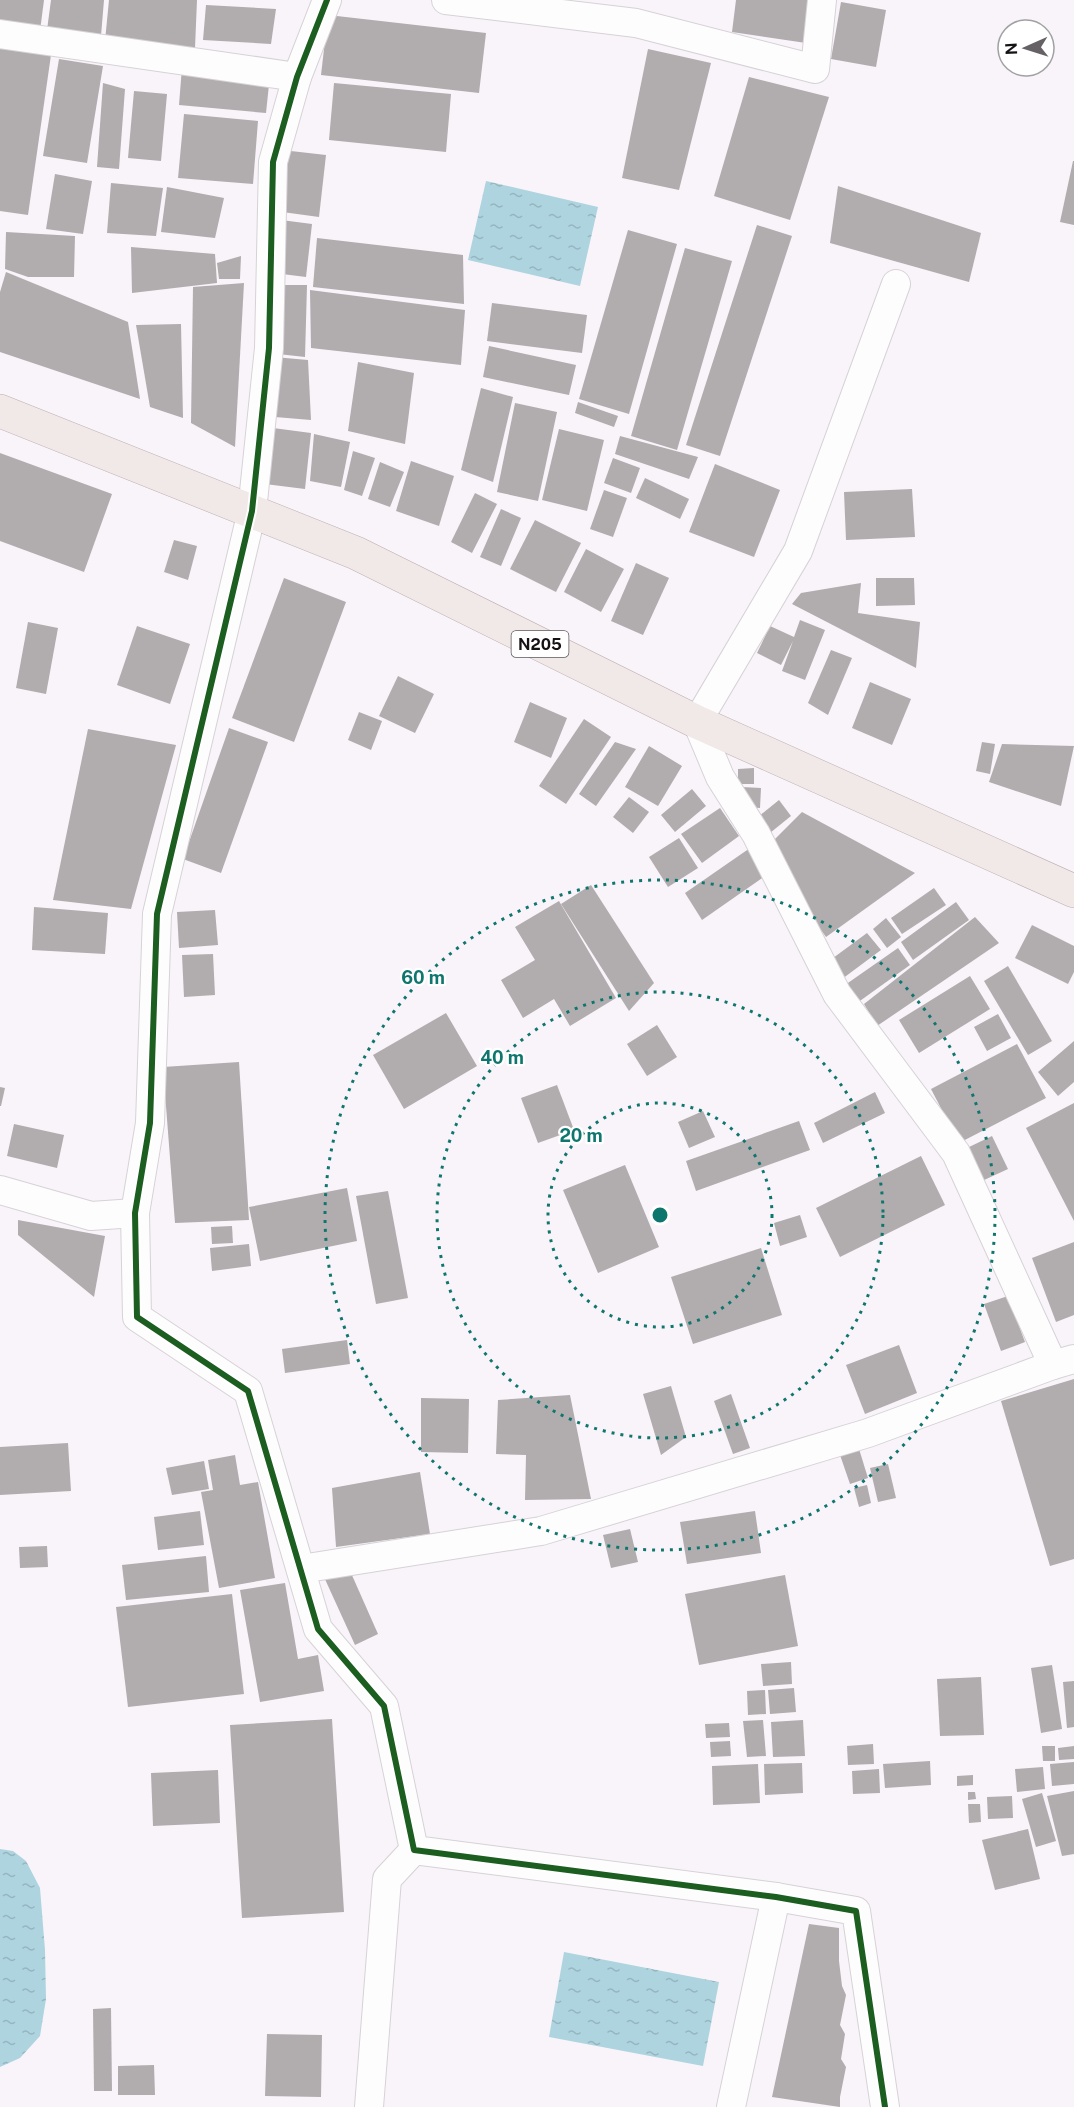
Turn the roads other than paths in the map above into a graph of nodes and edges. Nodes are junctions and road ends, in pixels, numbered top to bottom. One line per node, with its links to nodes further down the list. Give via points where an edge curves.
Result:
1 (327, 0): 5 (street)
2 (446, 0): 3 (street, via 636,23 815,69)
3 (822, 0)
4 (0, 34): 5 (street)
5 (297, 77): 8 (street, via 273,162 269,348)
6 (896, 284): 9 (street, via 798,551)
7 (0, 411): 8 (highway, N205)
8 (252, 511): 9 (highway, N205, via 356,553); 12 (street, via 157,914 150,1123)
9 (697, 722): 10 (highway, N205); 13 (street, via 720,777 756,834 837,994 956,1153)
10 (1074, 891)
11 (0, 1190): 12 (street, via 91,1216)
12 (135, 1213): 14 (street, via 137,1317 248,1391)
13 (1064, 1362): 14 (street, via 868,1433 541,1531)
14 (301, 1569): 15 (street, via 318,1629 384,1706)
15 (414, 1850): 16 (street); 17 (street, via 387,1879)
16 (776, 1897): 18 (street); 19 (street, via 856,1911)
17 (369, 2107)
18 (731, 2107)
19 (885, 2107)

